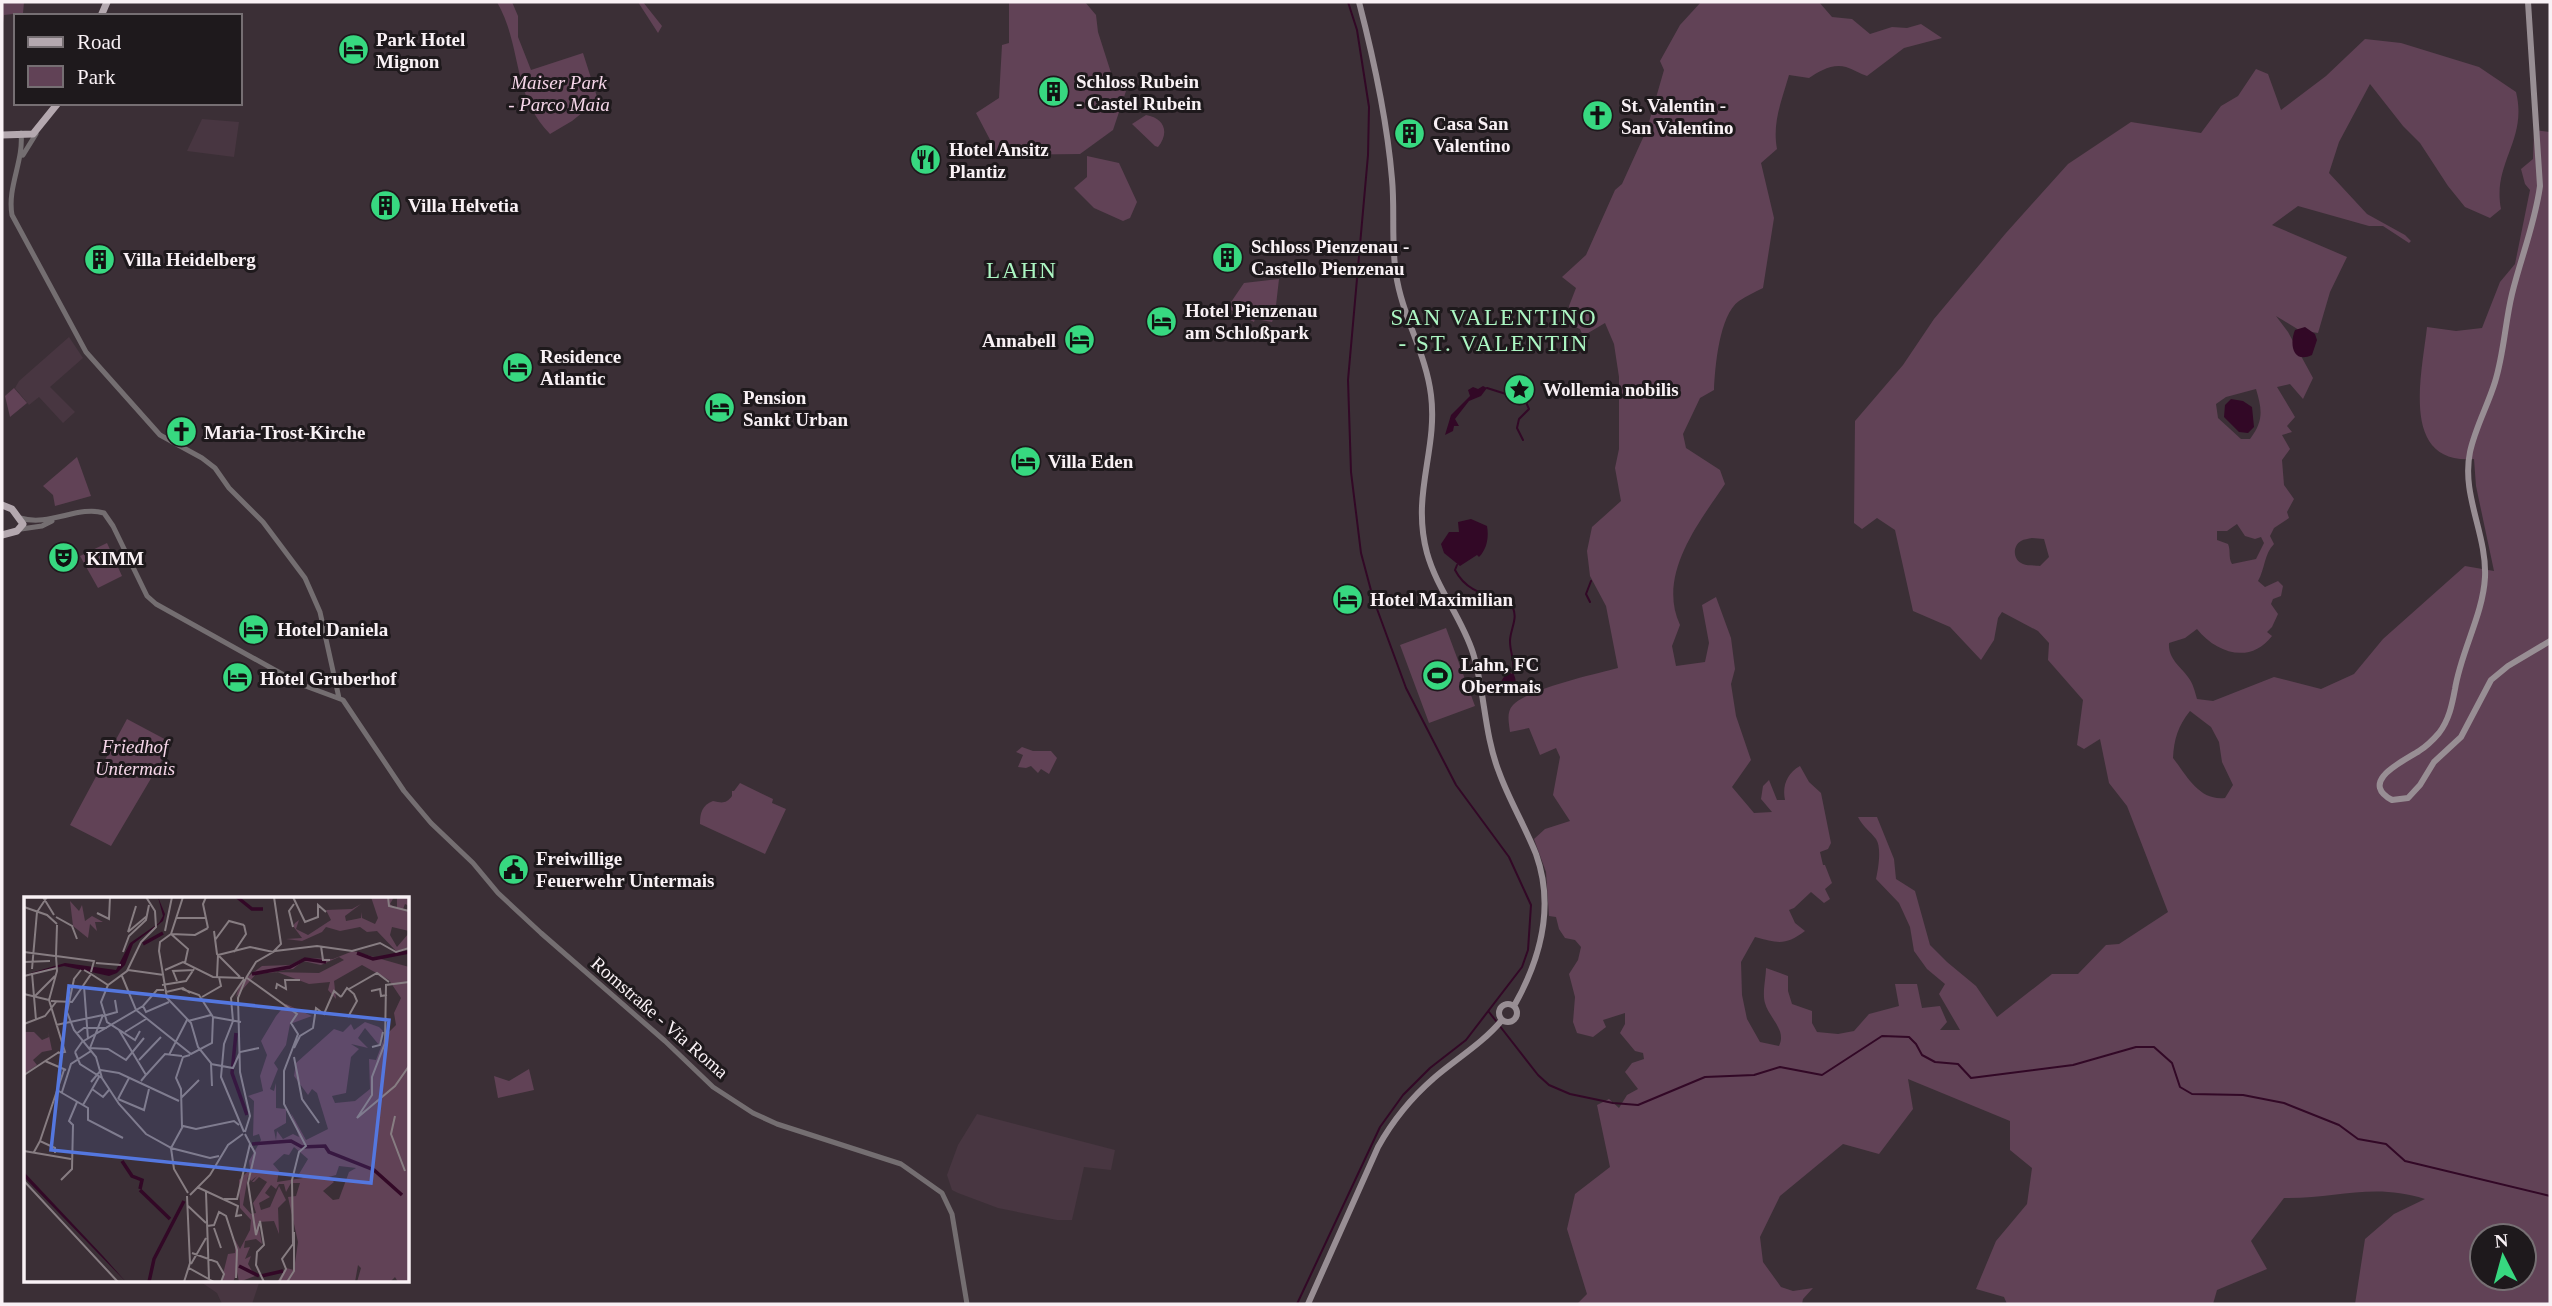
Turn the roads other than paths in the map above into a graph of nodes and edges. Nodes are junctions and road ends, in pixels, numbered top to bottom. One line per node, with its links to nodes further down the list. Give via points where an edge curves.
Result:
1 (1359, 2): 16 (main road, via 1377,77 1392,176 1399,290 1427,370 1433,417 1420,518 1427,555 1467,636 1494,760 1541,872 1544,912 1539,948)
2 (2528, 2): 14 (main road, via 2540,186 2512,293 2499,369 2469,463 2470,496 2484,552 2480,606 2459,665 2448,717 2428,744 2388,769 2381,783 2384,794 2392,800 2408,798 2434,762 2466,730 2491,680)
3 (57, 105): 4 (main road)
4 (38, 130): 5 (main road); 7 (street)
5 (21, 133): 6 (main road); 7 (street)
6 (2, 135)
7 (20, 161): 15 (street, via 12,215 82,345 160,435 215,468 304,578 320,612)
8 (2, 495): 9 (main road)
9 (5, 506): 10 (main road)
10 (20, 518): 11 (street, via 35,522); 12 (main road)
11 (57, 519): 12 (street); 15 (street, via 92,511 104,513 135,575 156,604 300,684)
12 (21, 528): 13 (main road)
13 (2, 535)
14 (2550, 641)
15 (339, 698): 18 (street, Romstraße - Via Roma, via 404,791 498,893 713,1087 777,1124 901,1164 942,1193 952,1213)
16 (1514, 1006): 17 (main road, via 1502,1007); 17 (main road, via 1515,1019)
17 (1499, 1023): 19 (main road, via 1420,1090 1392,1123)
18 (967, 1304)
19 (1308, 1304)

